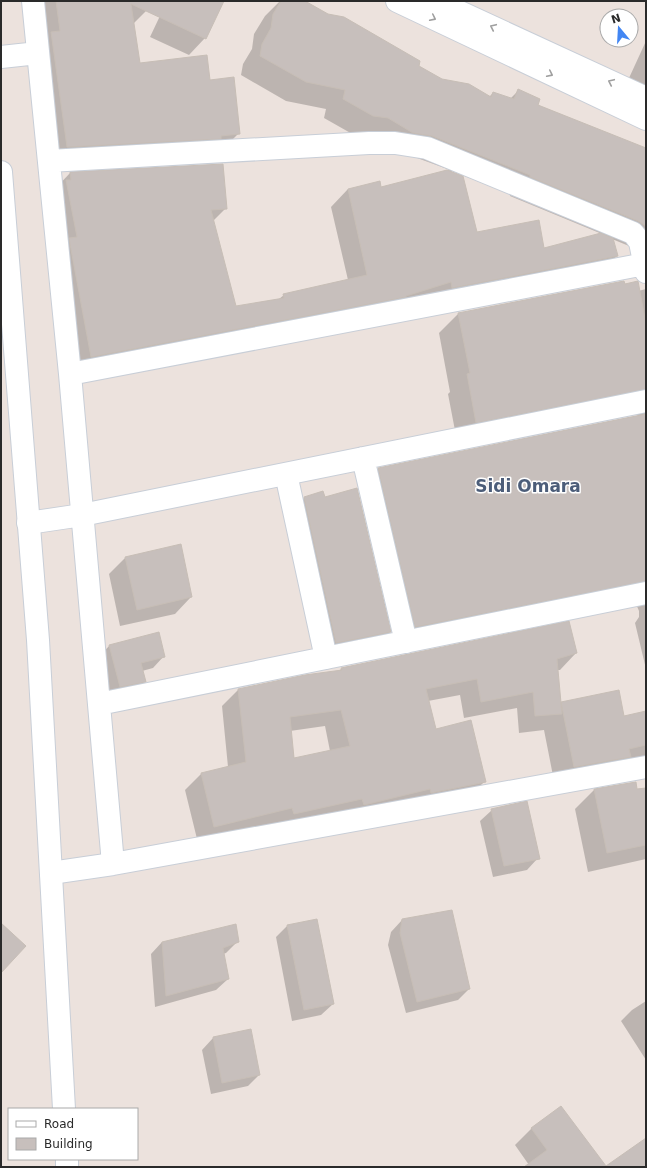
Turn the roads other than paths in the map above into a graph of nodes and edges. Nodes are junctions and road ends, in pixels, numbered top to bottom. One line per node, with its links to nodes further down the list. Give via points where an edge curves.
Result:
1 (33, 1): 4 (street)
2 (397, 1): 7 (street, one-way to 7)
3 (436, 1): 6 (street, one-way to 3)
4 (38, 53): 5 (street); 8 (street)
5 (1, 57)
6 (646, 98)
7 (646, 119)
8 (49, 161): 10 (street, via 396,143 427,148 633,233 640,242); 11 (street)
9 (1, 172): 16 (street)
10 (645, 268): 11 (street)
11 (70, 374): 15 (street)
12 (646, 401): 13 (street)
13 (363, 458): 14 (street); 18 (street)
14 (286, 474): 15 (street); 19 (street)
15 (82, 515): 16 (street); 20 (street)
16 (28, 523): 23 (street, via 38,640)
17 (646, 593): 18 (street)
18 (406, 642): 19 (street)
19 (326, 658): 20 (street)
20 (99, 704): 22 (street)
21 (646, 767): 22 (street)
22 (113, 864): 23 (street)
23 (51, 873): 24 (street)
24 (64, 1108)

